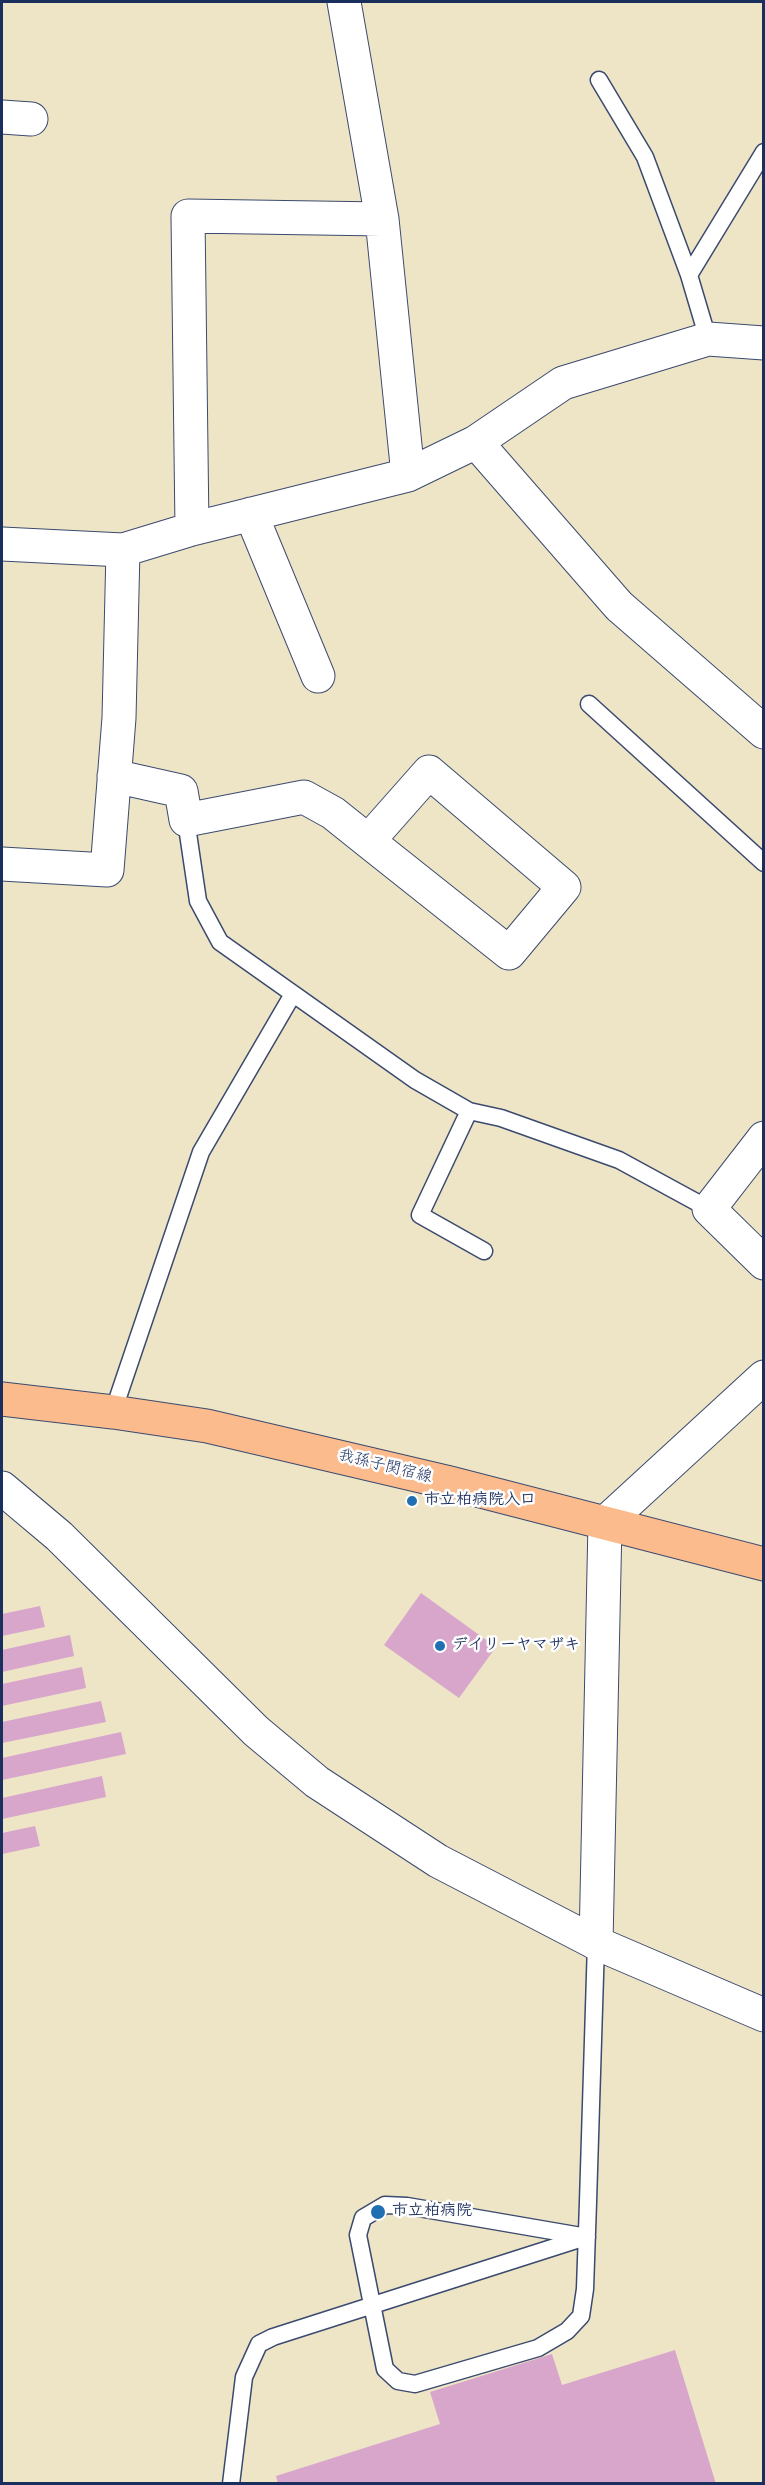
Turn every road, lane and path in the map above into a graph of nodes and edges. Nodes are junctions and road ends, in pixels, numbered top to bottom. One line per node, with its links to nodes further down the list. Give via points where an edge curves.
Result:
1 (344, 2): 4 (street)
2 (599, 80): 5 (lane, via 645,157)
3 (764, 152): 5 (lane)
4 (382, 219): 9 (street); 11 (street, via 188,216)
5 (689, 275): 6 (lane)
6 (708, 339): 7 (street); 8 (street, via 563,383)
7 (763, 342)
8 (476, 442): 9 (street); 16 (street, via 619,606)
9 (408, 475): 10 (street)
10 (250, 514): 11 (street); 14 (street)
11 (192, 529): 13 (street)
12 (2, 544): 13 (street)
13 (123, 550): 17 (street, via 120,707)
14 (318, 676)
15 (589, 704): 20 (lane)
16 (764, 732)
17 (114, 776): 18 (street, via 181,791); 21 (street, via 107,870)
18 (186, 820): 19 (street, via 304,797 333,813); 22 (lane, via 198,901 220,942)
19 (368, 841): 19 (street, via 509,952 564,887 429,772)
20 (764, 862)
21 (2, 864)
22 (293, 994): 23 (lane, via 415,1080); 30 (lane, via 201,1152)
23 (469, 1111): 25 (lane, via 501,1118 619,1160); 26 (lane, via 420,1215)
24 (764, 1138): 25 (street)
25 (709, 1209): 27 (street)
26 (484, 1251)
27 (764, 1263)
28 (764, 1377): 32 (street)
29 (2, 1399): 30 (main road, 我孫子関宿線)
30 (113, 1412): 32 (main road, 我孫子関宿線, via 207,1426 305,1448)
31 (2, 1488): 34 (street, via 59,1536 256,1731 317,1782 438,1861)
32 (605, 1523): 33 (main road, 我孫子関宿線); 34 (street)
33 (764, 1564)
34 (596, 1943): 35 (street); 36 (lane)
35 (764, 2015)
36 (587, 2237): 37 (lane); 37 (lane, via 385,2205 363,2218 358,2235); 37 (lane, via 581,2316 567,2331 538,2348 415,2384 398,2381 385,2369)
37 (373, 2306): 38 (lane, via 259,2344 244,2377)
38 (231, 2484)

